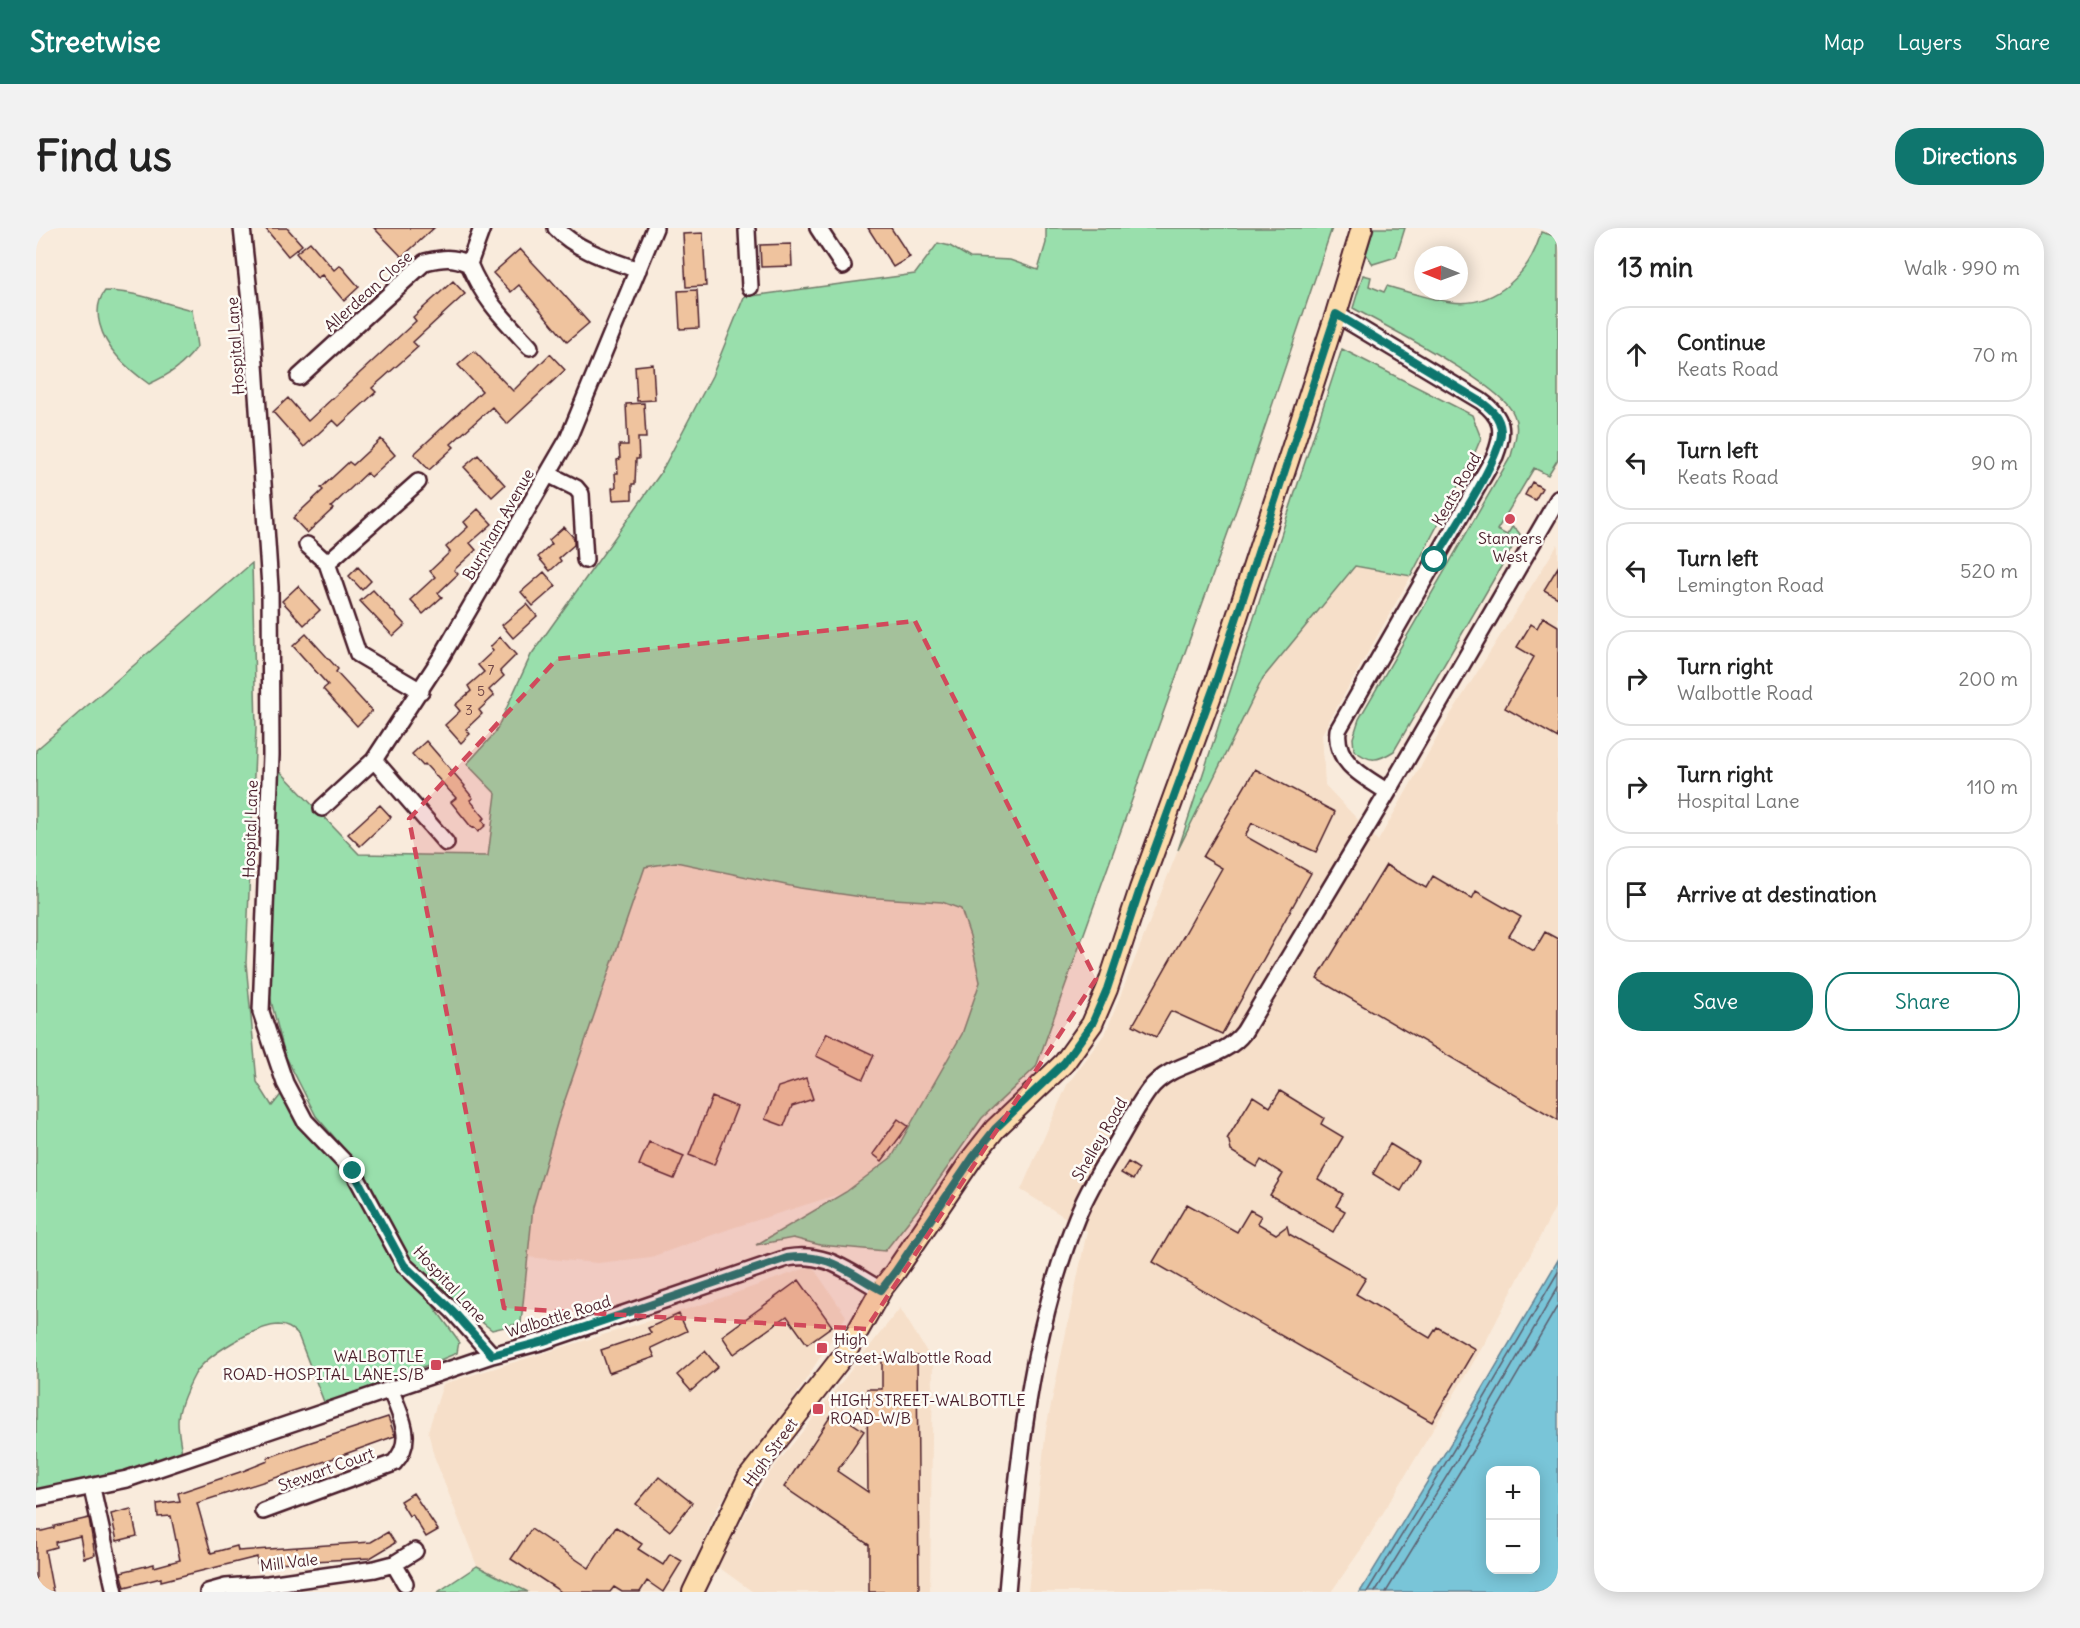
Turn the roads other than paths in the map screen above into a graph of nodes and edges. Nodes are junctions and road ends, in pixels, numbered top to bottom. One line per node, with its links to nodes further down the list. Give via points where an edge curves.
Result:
1 (242, 228): 27 (street, Hospital Lane, via 270,587 271,755 261,1012 285,1083 305,1121 353,1171 404,1265)
2 (482, 228): 8 (street)
3 (556, 228): 10 (street, via 604,258)
4 (655, 228): 10 (street, Burnham Avenue)
5 (818, 228): 9 (street)
6 (1362, 228): 12 (main road, High Street)
7 (747, 229): 11 (street)
8 (469, 264): 13 (street, via 489,303); 14 (street, Allerdean Close, via 447,257 425,262)
9 (843, 266)
10 (638, 270): 15 (street, Burnham Avenue, via 568,439)
11 (750, 287)
12 (1336, 314): 23 (street, Keats Road, via 1480,401 1497,417 1501,428 1499,446 1490,466 1338,730 1339,748 1349,766); 26 (main road, High Street, via 1214,687 1092,1024 1064,1063 995,1129)
13 (530, 347)
14 (299, 377)
15 (548, 474): 19 (street, via 581,494); 21 (street, Burnham Avenue)
16 (418, 482): 20 (street)
17 (1558, 499): 23 (street, Shelley Road)
18 (307, 545): 20 (street)
19 (585, 560)
20 (327, 563): 21 (street, via 358,654)
21 (421, 691): 22 (street, Burnham Avenue)
22 (374, 760): 24 (street, Burnham Avenue); 25 (street)
23 (1388, 792): 39 (street, Shelley Road, via 1244,1032 1232,1044 1168,1074 1150,1089 1085,1199 1059,1267 1025,1415)
24 (322, 808)
25 (446, 843)
26 (881, 1290): 27 (street, Walbottle Road, via 830,1261 787,1258); 38 (main road, High Street, via 846,1352 748,1478)
27 (492, 1355): 28 (street, Walbottle Road)
28 (391, 1390): 29 (street, Walbottle Road); 31 (street, Stewart Court, via 407,1438 403,1453 394,1463)
29 (92, 1488): 30 (street, Walbottle Road); 36 (street)
30 (36, 1498)
31 (263, 1511)
32 (415, 1551): 33 (street, Mill Vale)
33 (394, 1564): 34 (street); 35 (street, Mill Vale)
34 (405, 1583)
35 (269, 1588): 37 (street, Mill Vale, via 226,1587)
36 (115, 1592)
37 (208, 1592)
38 (693, 1592)
39 (1007, 1592)

